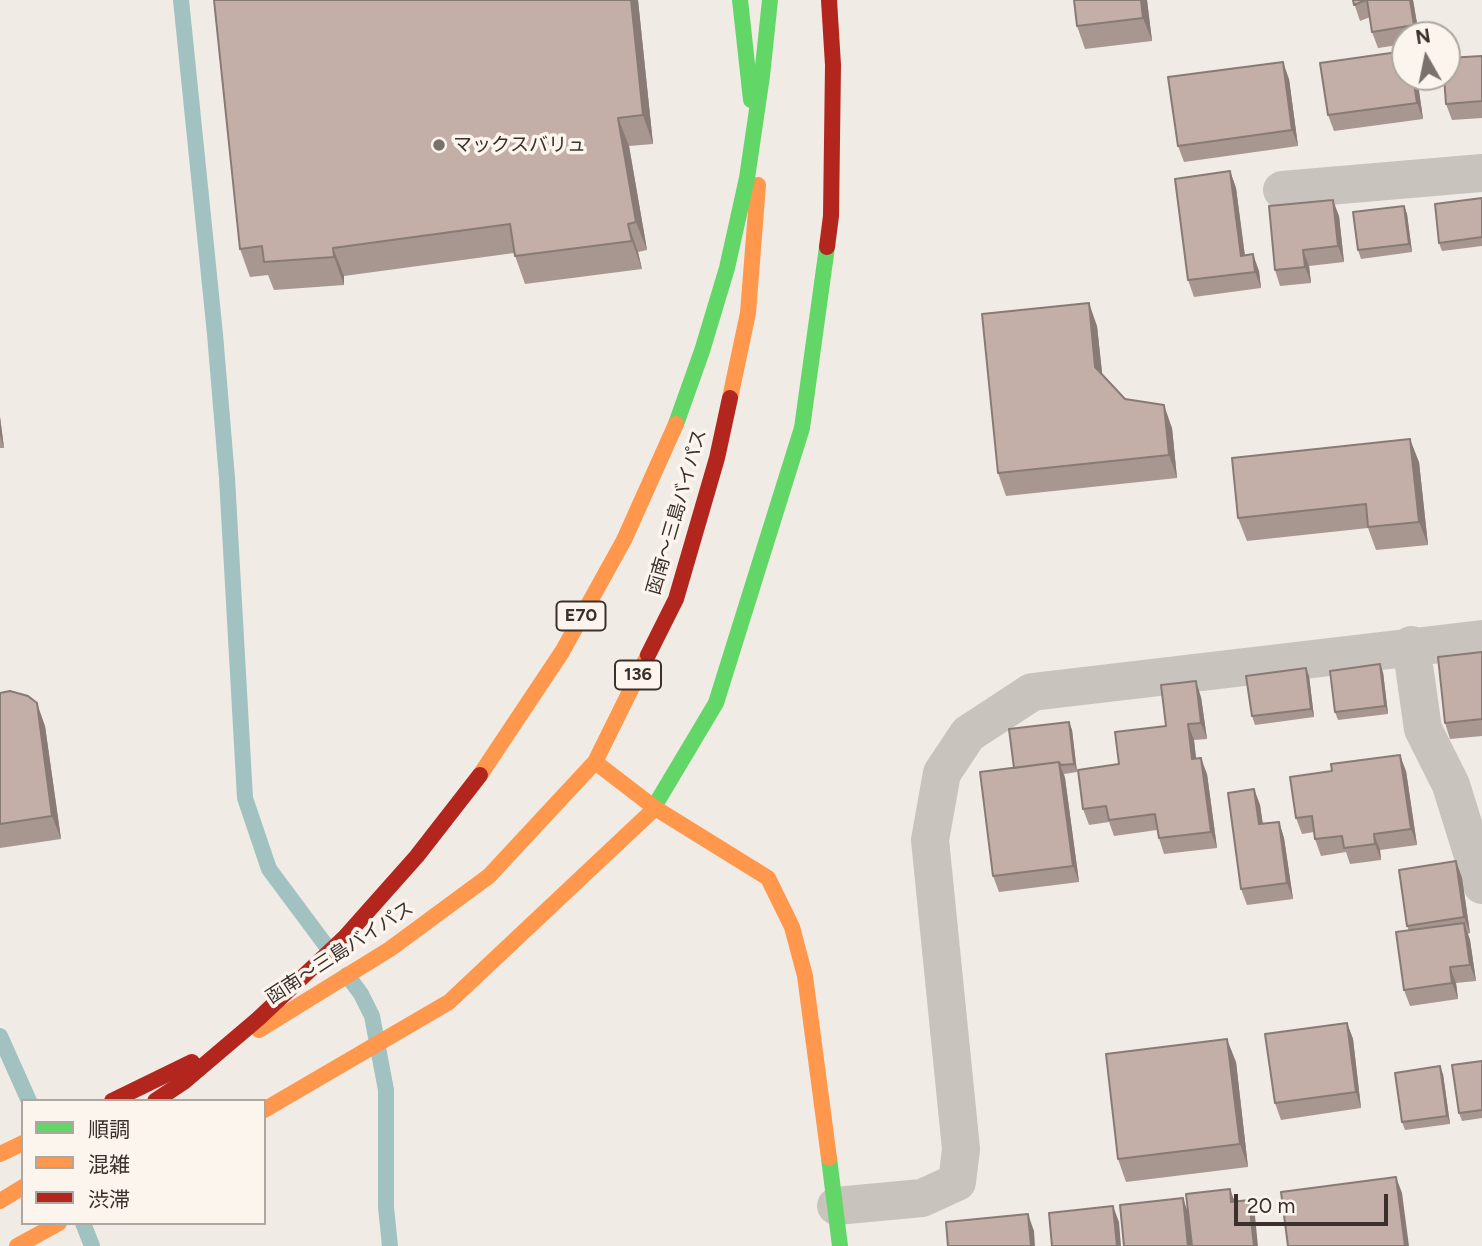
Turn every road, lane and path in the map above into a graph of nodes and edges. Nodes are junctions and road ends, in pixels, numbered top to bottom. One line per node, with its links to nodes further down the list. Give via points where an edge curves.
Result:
1 (740, 0): 8 (main road, 函南～三島バイパス / 136, via 758,176 748,313 717,458 676,599)
2 (770, 0): 12 (main road, E70, bridge, via 747,178 702,351 671,437 624,540 562,652 491,760 417,856 345,937 258,1019)
3 (829, 0): 9 (main road, via 831,216 802,428 716,704)
4 (1482, 173): 5 (street)
5 (1282, 190)
6 (1482, 639): 7 (street)
7 (1411, 645): 10 (street, via 1423,729 1451,785); 18 (street, via 1032,692 968,734 942,774 930,839 961,1149 957,1182 922,1198)
8 (595, 762): 9 (main road); 11 (main road, 函南～三島バイパス / 136, via 489,876 390,949 259,1030)
9 (655, 808): 13 (main road, via 449,1002); 18 (main road, via 768,878 792,927 805,976)
10 (1482, 885)
11 (116, 1099)
12 (158, 1099)
13 (266, 1109)
14 (21, 1144): 15 (main road)
15 (0, 1154)
16 (21, 1188): 17 (main road)
17 (0, 1201)
18 (836, 1206): 21 (main road)
19 (55, 1225): 20 (main road)
20 (17, 1246)
21 (840, 1246)

